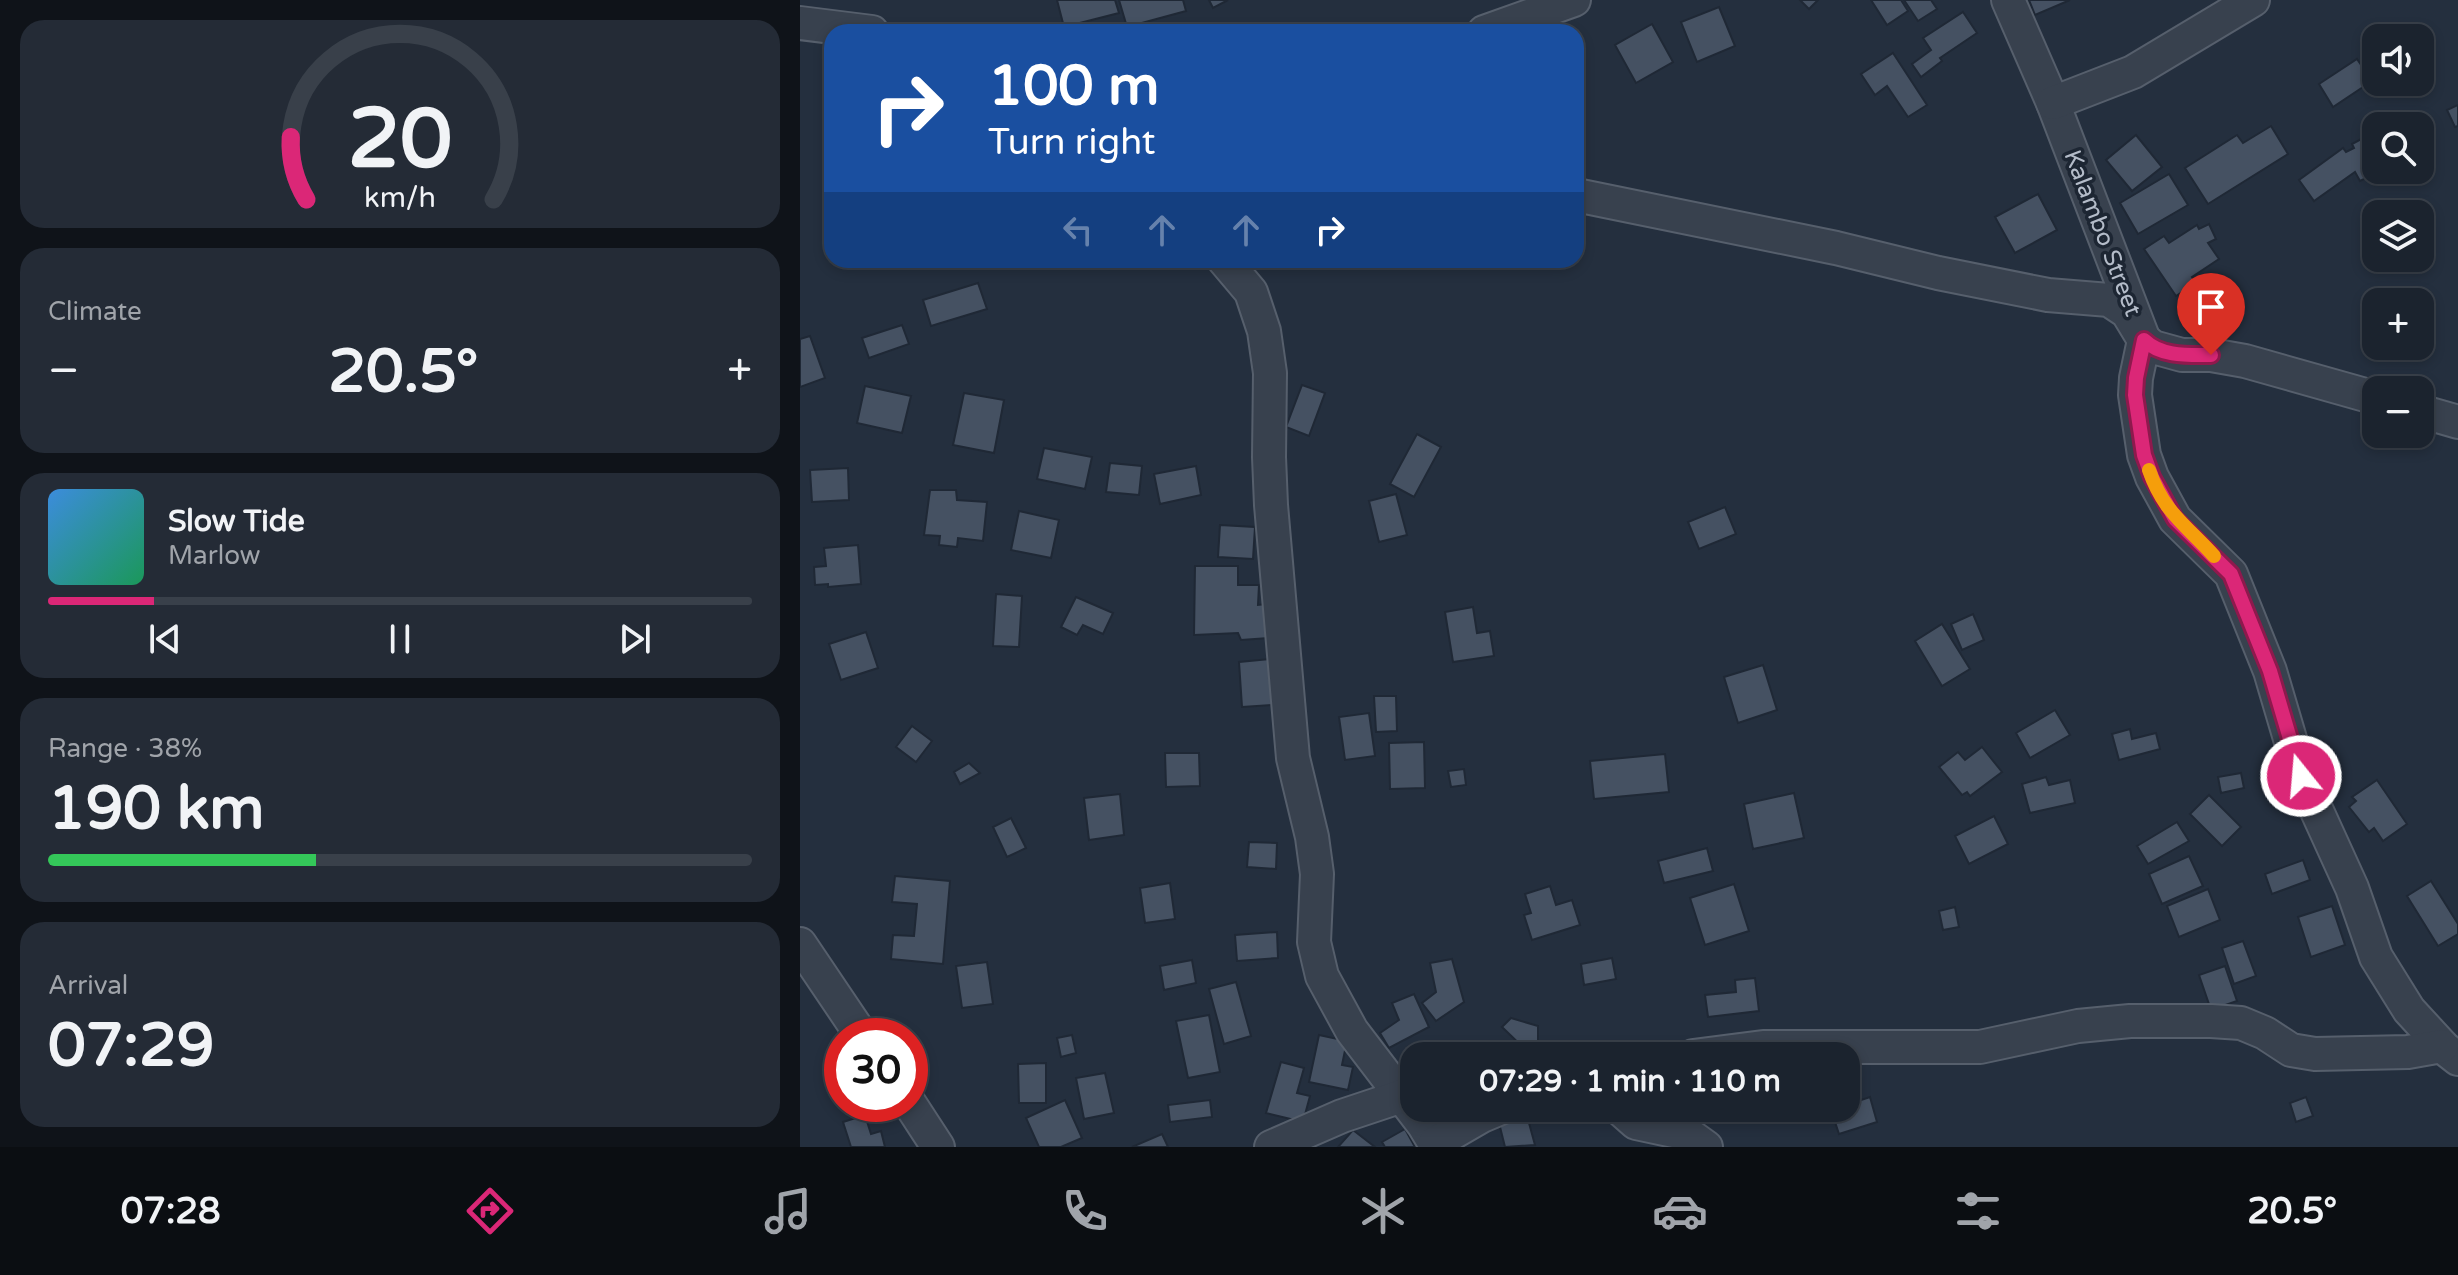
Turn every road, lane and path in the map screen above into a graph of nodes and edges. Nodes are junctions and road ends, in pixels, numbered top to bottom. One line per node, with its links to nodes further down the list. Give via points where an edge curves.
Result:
1 (1574, 0): 5 (street)
2 (2008, 0): 7 (street, Kalambo Street)
3 (2253, 0): 7 (street, via 2133,72)
4 (800, 23): 6 (street)
5 (1506, 24)
6 (824, 26)
7 (2053, 103): 10 (street, Kalambo Street)
8 (1584, 197): 10 (street, via 2048,295 2109,300 2127,312)
9 (1231, 268): 18 (street, via 1251,292 1270,373 1271,505 1293,758 1317,874 1314,942 1322,976 1352,1031)
10 (2144, 340): 11 (street, via 2166,352 2237,359); 17 (street, Kalambo Street, via 2135,395 2152,477 2175,519 2231,574 2270,671 2301,776 2352,888 2376,957 2409,1010)
11 (2362, 394)
12 (2434, 415): 13 (street)
13 (2458, 422)
14 (800, 944): 15 (street)
15 (850, 1018)
16 (1860, 1047): 17 (street, via 1980,1047 2078,1026 2211,1021 2241,1023 2291,1050 2315,1054)
17 (2450, 1049)
18 (1400, 1093)
19 (1400, 1097): 26 (street)
20 (922, 1122): 25 (street)
21 (1420, 1122): 24 (street)
22 (1476, 1122): 24 (street)
23 (1635, 1122): 27 (street, via 1688,1134)
24 (1436, 1145)
25 (938, 1147)
26 (1271, 1147)
27 (1706, 1147)

